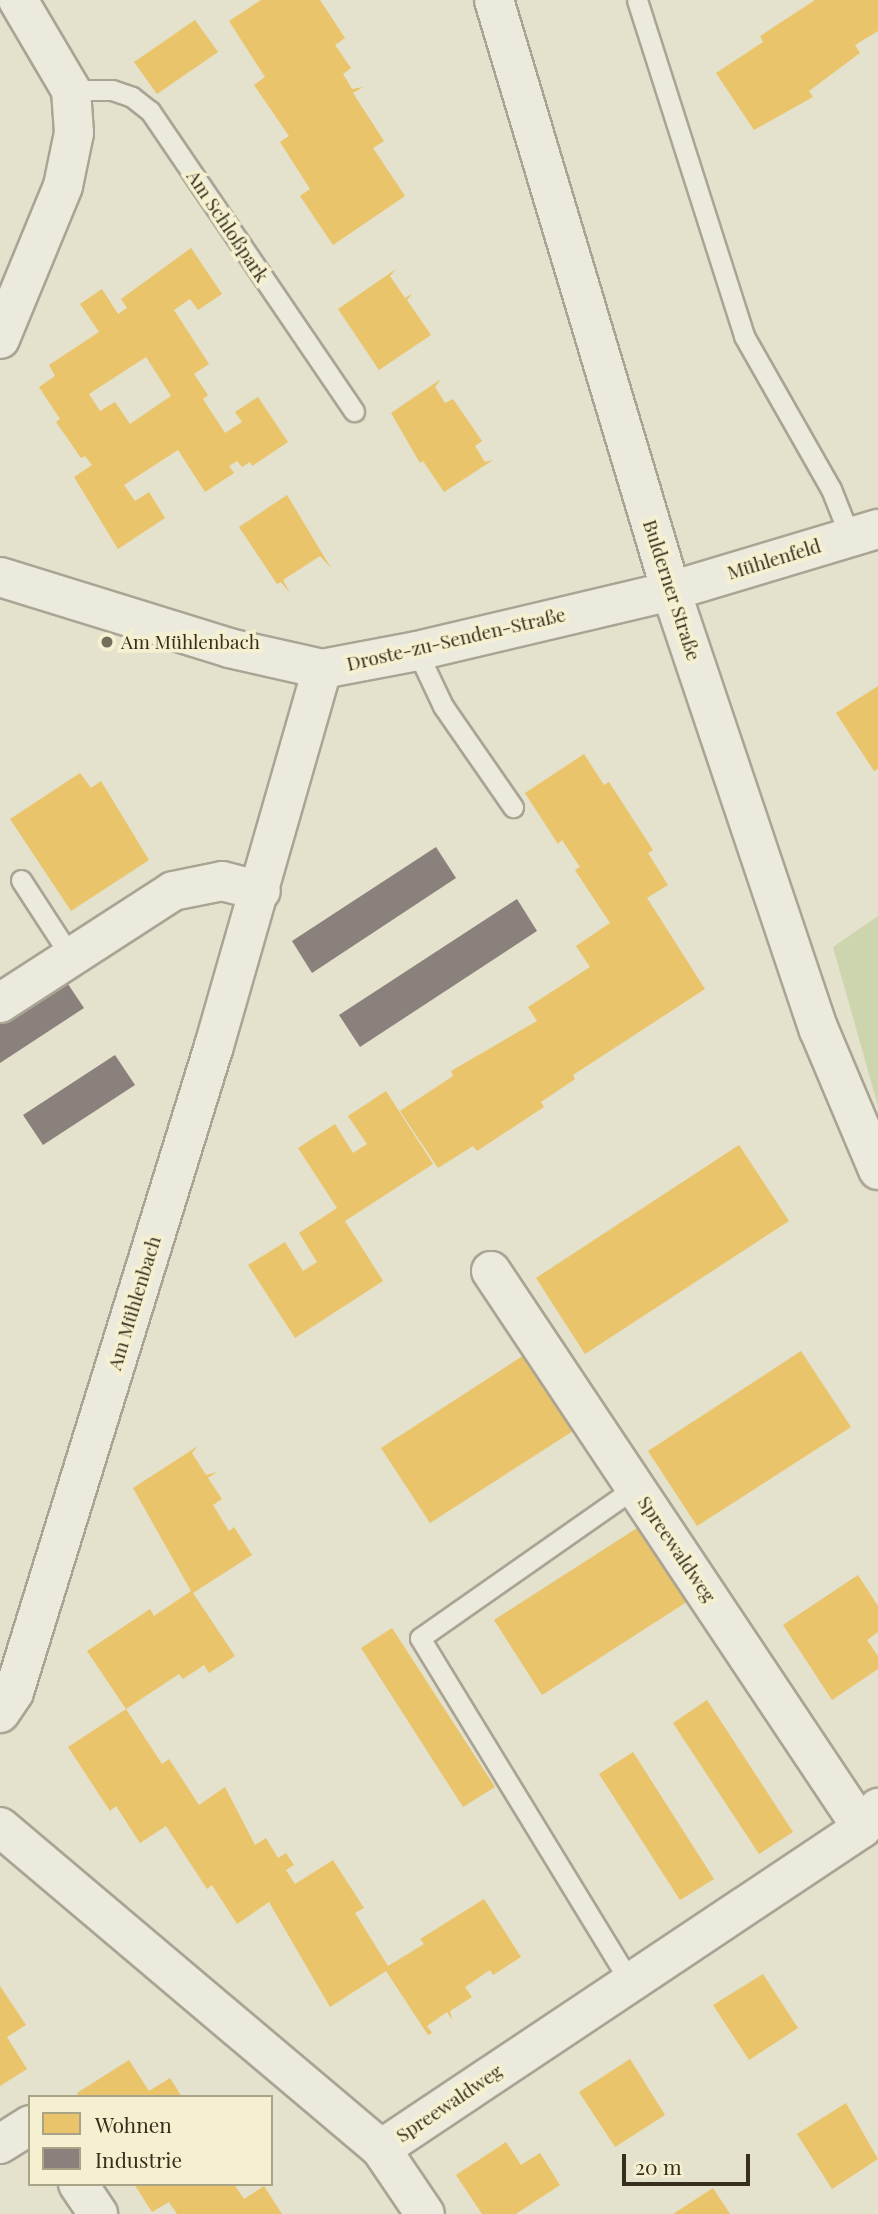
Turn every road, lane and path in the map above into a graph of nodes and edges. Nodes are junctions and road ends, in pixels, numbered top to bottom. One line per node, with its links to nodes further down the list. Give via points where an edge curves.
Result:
1 (18, 0): 4 (street)
2 (494, 0): 9 (street, Bulderner Straße)
3 (637, 0): 7 (lane, via 744,336 831,489)
4 (71, 90): 5 (street, via 74,133 62,186); 6 (lane, Am Schloßpark, via 111,90 132,97 150,111)
5 (0, 339)
6 (354, 411)
7 (864, 533): 9 (street, Mühlenfeld)
8 (0, 577): 11 (street, Droste-zu-Senden-Straße, via 229,648)
9 (671, 591): 10 (street, Droste-zu-Senden-Straße); 17 (street, Bulderner Straße, via 819,1030)
10 (417, 651): 11 (street, Droste-zu-Senden-Straße); 12 (lane, via 443,706)
11 (322, 668): 14 (street, Am Mühlenbach)
12 (513, 807)
13 (21, 880): 15 (lane)
14 (261, 891): 15 (street, via 222,881 173,891); 20 (street, Am Mühlenbach, via 14,1692)
15 (71, 957): 16 (street)
16 (0, 1003)
17 (878, 1170)
18 (491, 1271): 19 (street, Spreewaldweg)
19 (636, 1487): 21 (street, Spreewaldweg); 23 (lane, via 420,1638)
20 (0, 1713)
21 (870, 1818): 23 (street, Spreewaldweg)
22 (0, 1827): 26 (street, Spreewaldweg)
23 (631, 1982): 26 (street, Spreewaldweg)
24 (28, 2125): 25 (street)
25 (0, 2144)
26 (381, 2149): 29 (street)
27 (79, 2186): 28 (street)
28 (98, 2214)
29 (425, 2214)

